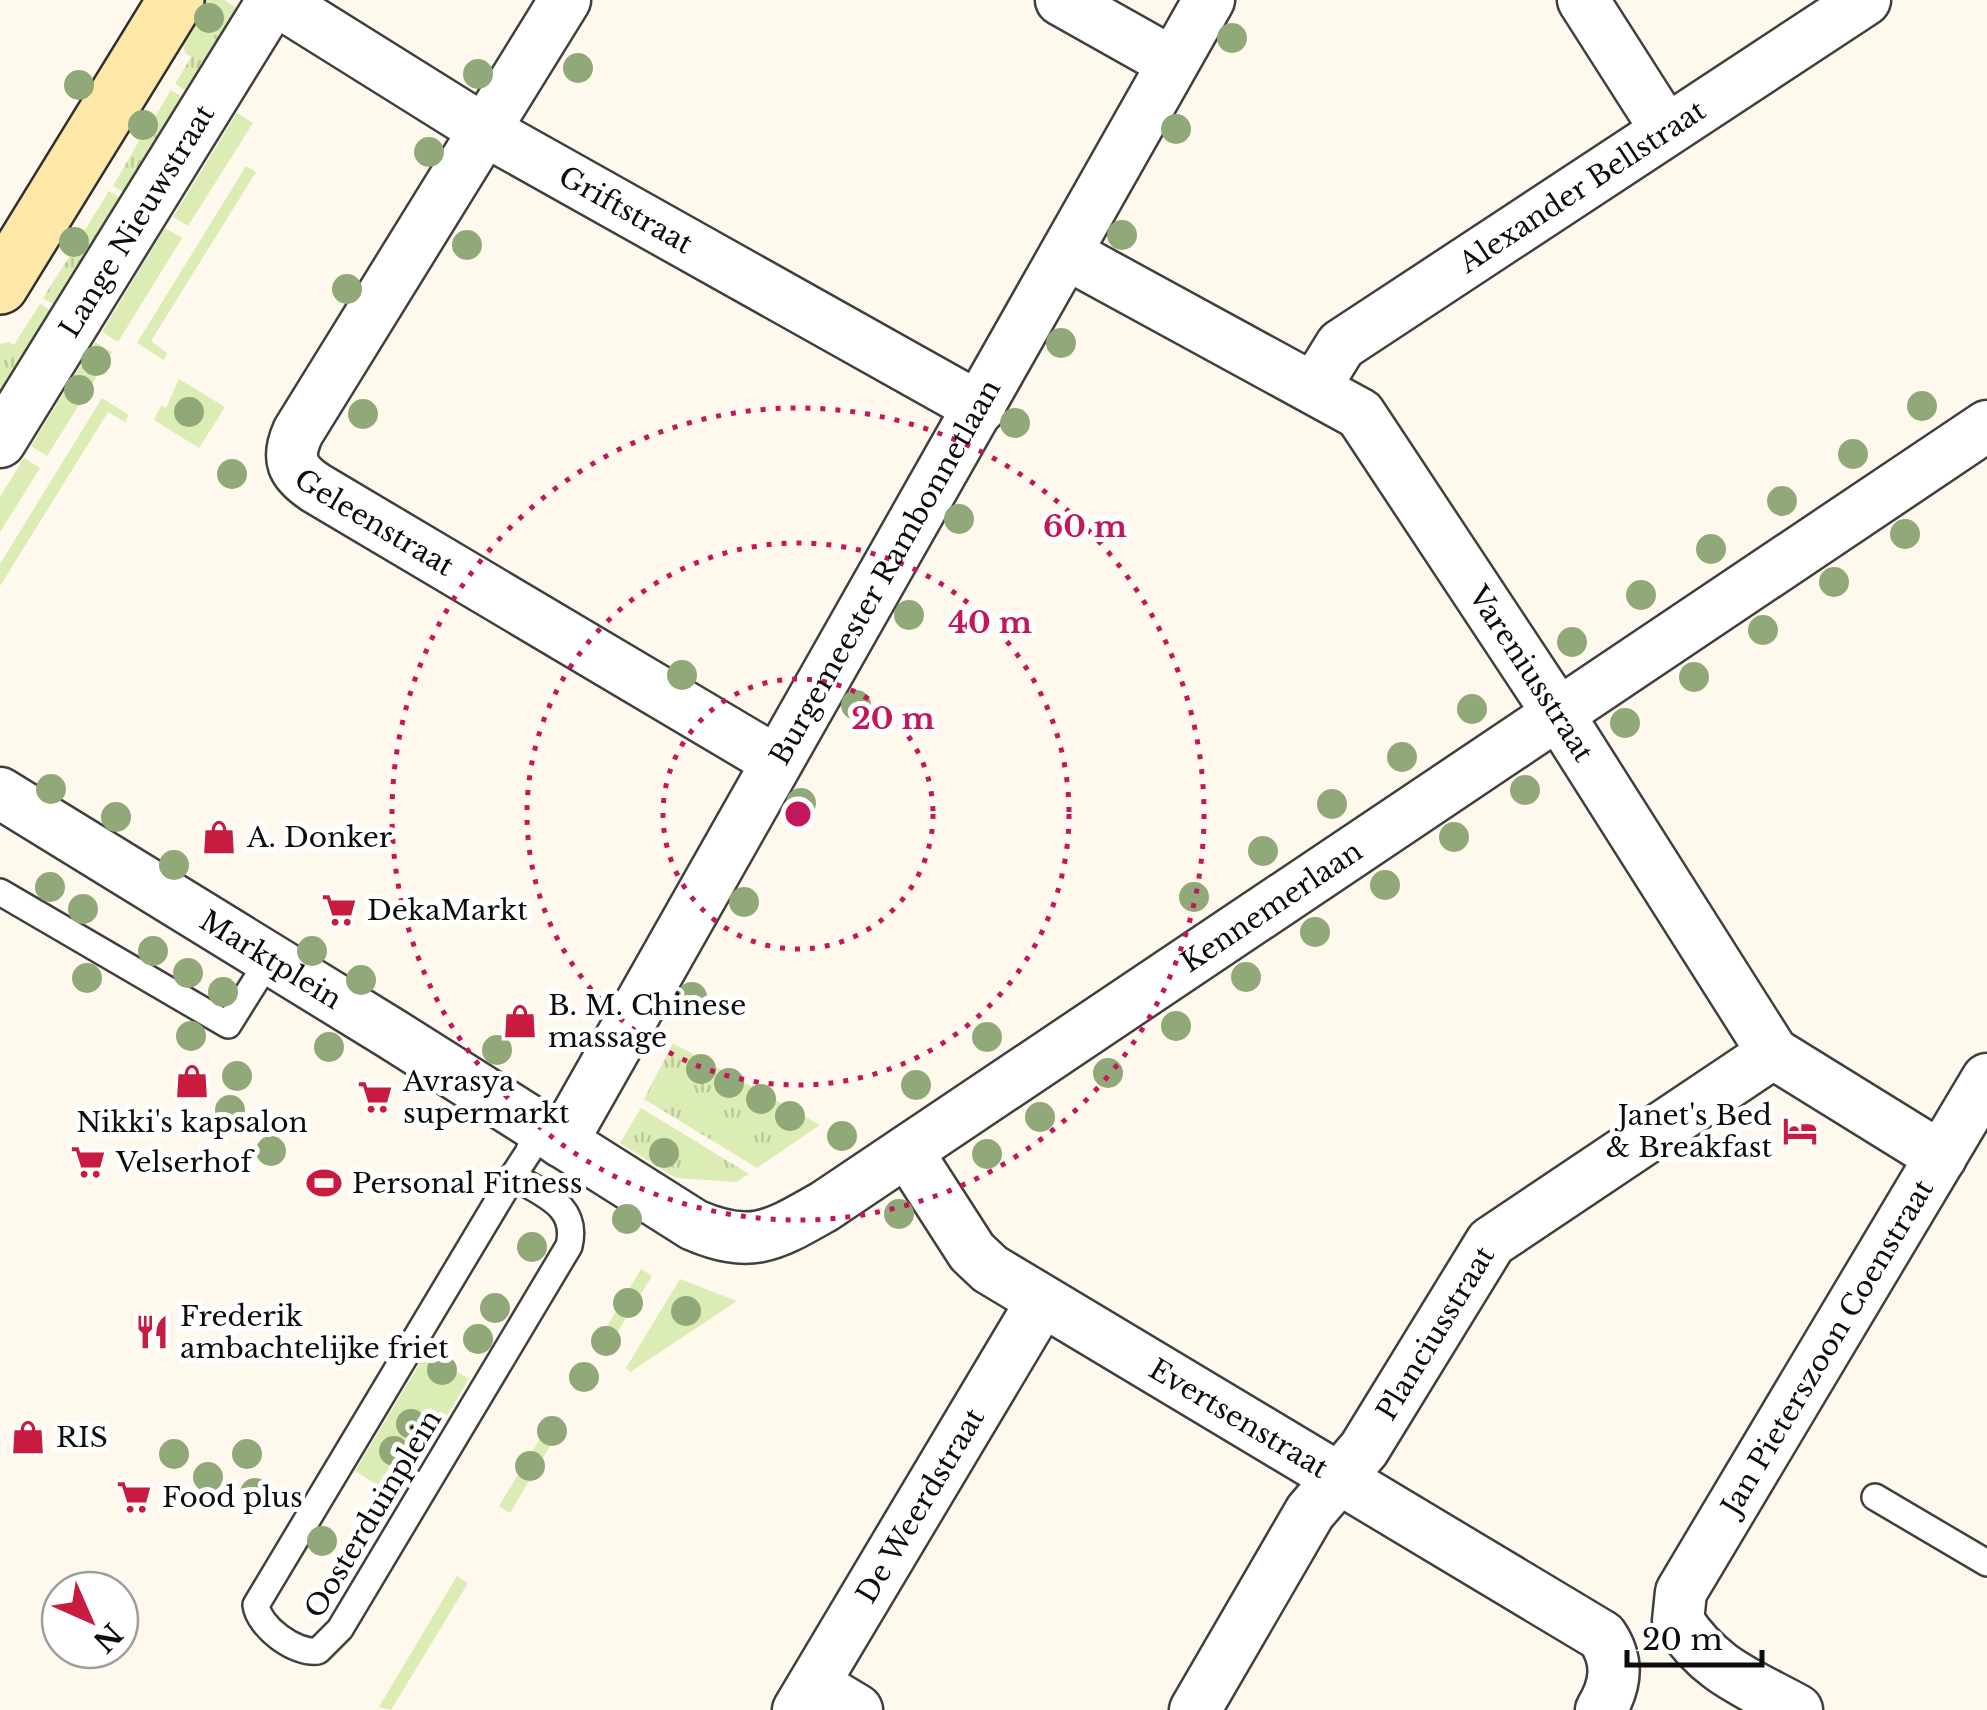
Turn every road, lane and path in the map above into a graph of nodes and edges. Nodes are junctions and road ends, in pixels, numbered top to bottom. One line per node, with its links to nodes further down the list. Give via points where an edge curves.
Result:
1 (176, 0): 12 (street)
2 (275, 0): 9 (street, Griftstraat); 16 (street, Lange Nieuwstraat)
3 (565, 0): 9 (street, Geleenstraat)
4 (1061, 0): 8 (street)
5 (1209, 0): 8 (street, Burgemeester Rambonnetlaan)
6 (1584, 0): 10 (street)
7 (1865, 0): 10 (street, Alexander Bellstraat)
8 (1172, 63): 11 (street, Burgemeester Rambonnetlaan)
9 (484, 130): 14 (street, Griftstraat); 18 (street, Geleenstraat, via 298,432 292,465 316,488)
10 (1666, 130): 13 (street, Alexander Bellstraat, via 1341,345)
11 (1067, 254): 13 (street, Vareniusstraat); 14 (street, Burgemeester Rambonnetlaan)
12 (0, 286)
13 (1315, 387): 17 (street, Vareniusstraat, via 1360,414)
14 (980, 408): 18 (street, Burgemeester Rambonnetlaan)
15 (1987, 426): 17 (street, Kennemerlaan)
16 (0, 442)
17 (1557, 712): 22 (street, Vareniusstraat); 25 (street, Kennemerlaan)
18 (776, 761): 24 (street, Burgemeester Rambonnetlaan)
19 (4, 805): 21 (street, Marktplein)
20 (0, 892): 21 (lane, via 228,1025)
21 (270, 958): 24 (street, Marktplein)
22 (1773, 1054): 26 (street, Vareniusstraat); 29 (street, Planciusstraat, via 1491,1242)
23 (1987, 1079): 26 (street, Jan Pieterszoon Coenstraat)
24 (550, 1134): 25 (street, Kennemerlaan, via 694,1225 749,1240 778,1233 826,1206); 27 (lane, Oosterduinplein)
25 (907, 1150): 28 (street, Evertsenstraat, via 972,1252)
26 (1941, 1157): 36 (street, Jan Pieterszoon Coenstraat, via 1681,1592 1678,1621 1696,1648)
27 (513, 1176): 27 (lane, Oosterduinplein, via 565,1210 572,1232 568,1246 340,1629 318,1651 300,1648 267,1627 256,1604)
28 (1042, 1301): 29 (street, Evertsenstraat); 32 (street, De Weerdstraat)
29 (1341, 1477): 34 (street, Planciusstraat, via 1310,1512); 35 (street, Evertsenstraat, via 1591,1627 1610,1648 1614,1678)
30 (1875, 1497): 31 (lane)
31 (1987, 1563)
32 (806, 1697): 33 (street)
33 (857, 1710)
34 (1195, 1710)
35 (1600, 1710)
36 (1797, 1710)

